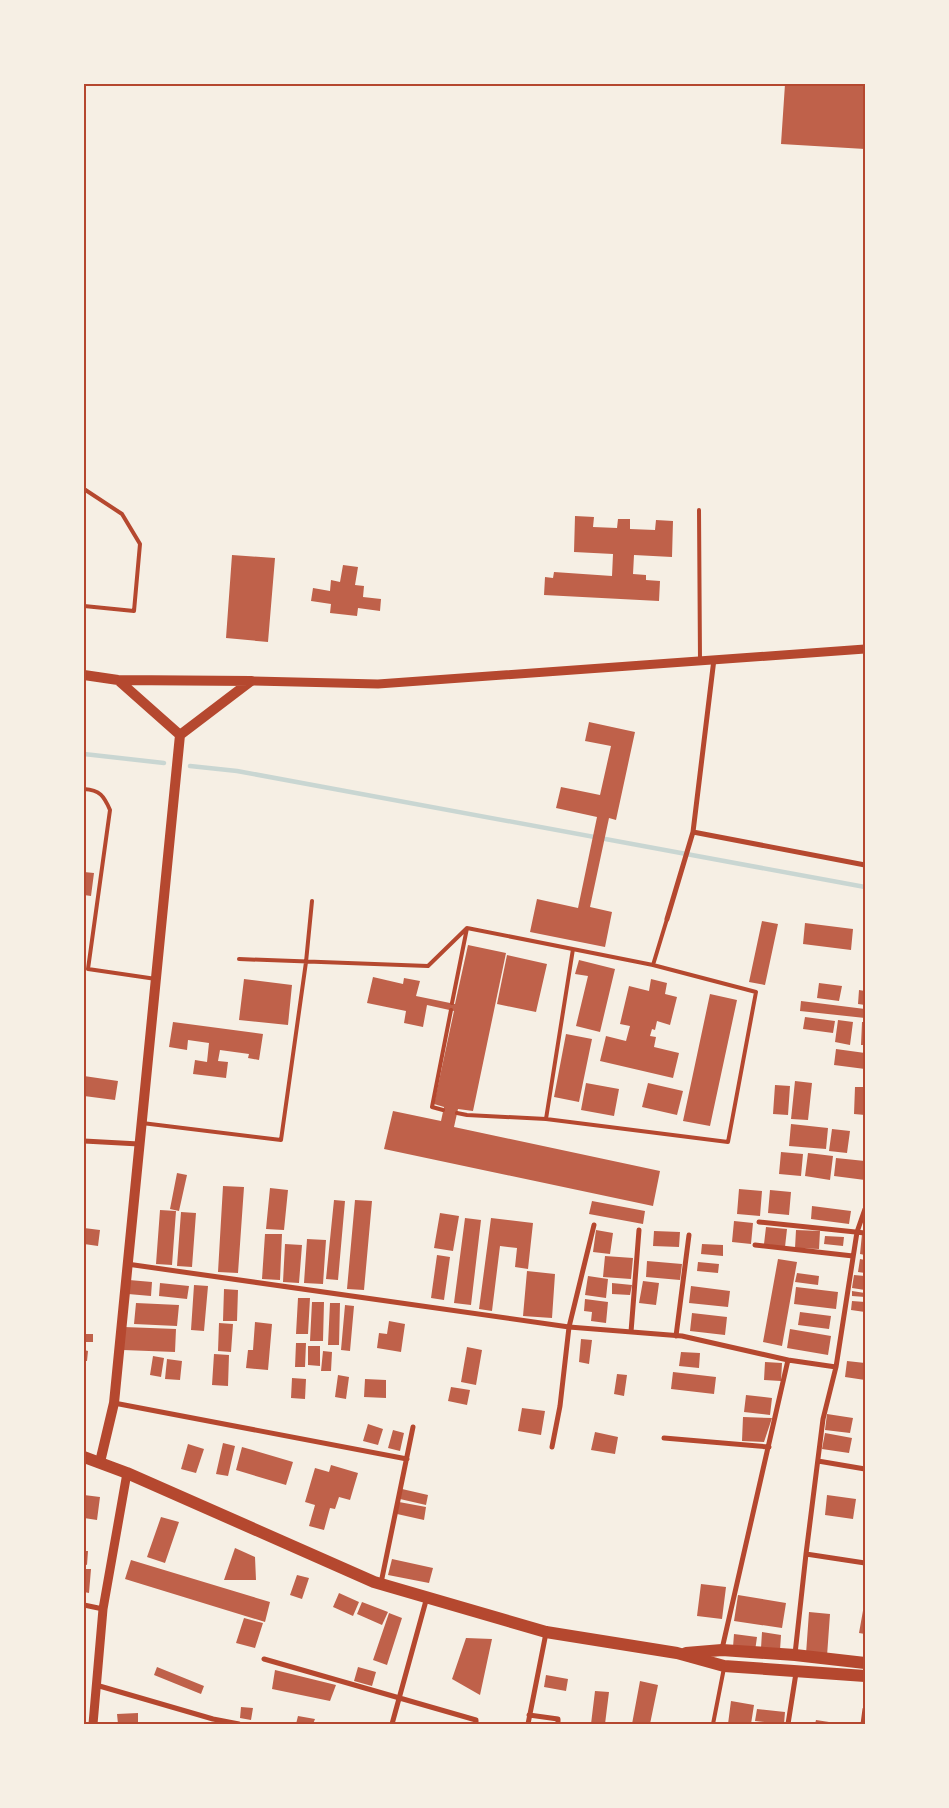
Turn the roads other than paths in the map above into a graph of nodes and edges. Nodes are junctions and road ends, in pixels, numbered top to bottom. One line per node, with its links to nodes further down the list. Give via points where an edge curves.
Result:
1 (84, 489): 3 (lane, via 122,514 140,544 134,611)
2 (699, 510): 6 (lane)
3 (84, 606)
4 (865, 649): 5 (street)
5 (714, 659): 6 (street); 12 (street)
6 (700, 660): 9 (street, via 378,684)
7 (84, 675): 8 (main road)
8 (118, 680): 9 (main road); 10 (main road)
9 (250, 681): 10 (main road)
10 (180, 735): 22 (main road)
11 (84, 789): 21 (lane, via 104,797 110,810)
12 (694, 832): 13 (street); 15 (street)
13 (865, 865)
14 (312, 901): 19 (lane)
15 (667, 919): 20 (lane)
16 (467, 928): 17 (lane); 19 (lane, via 428,966); 23 (lane)
17 (573, 949): 20 (lane); 27 (lane)
18 (239, 959): 19 (lane)
19 (306, 962): 28 (lane, via 281,1140)
20 (652, 965): 27 (lane, via 756,992 728,1142)
21 (86, 969): 22 (lane)
22 (156, 979): 28 (main road)
23 (452, 1004)
24 (451, 1010): 25 (lane, via 432,1108)
25 (443, 1110)
26 (457, 1113): 27 (lane)
27 (546, 1119)
28 (141, 1123): 30 (main road)
29 (84, 1141): 30 (street)
30 (139, 1144): 40 (main road)
31 (865, 1209): 35 (street)
32 (759, 1222): 35 (street)
33 (594, 1225): 41 (street)
34 (639, 1230): 42 (street)
35 (857, 1232): 36 (street); 39 (street)
36 (865, 1233)
37 (689, 1235): 43 (street)
38 (755, 1245): 39 (street)
39 (853, 1256): 45 (street)
40 (127, 1264): 41 (street); 46 (main road)
41 (569, 1327): 42 (street); 49 (street)
42 (631, 1332): 43 (street)
43 (676, 1336): 44 (street)
44 (788, 1360): 45 (street); 50 (street)
45 (836, 1368): 53 (street, via 823,1420)
46 (114, 1403): 52 (street); 54 (main road)
47 (412, 1427): 52 (street)
48 (664, 1438): 50 (street)
49 (552, 1446)
50 (769, 1448): 64 (street)
51 (84, 1456): 54 (main road)
52 (407, 1459): 59 (street)
53 (818, 1461): 55 (street); 57 (street)
54 (100, 1462): 56 (main road)
55 (865, 1469)
56 (127, 1473): 59 (main road); 62 (street)
57 (806, 1554): 58 (street); 66 (street)
58 (865, 1563)
59 (381, 1584): 60 (main road)
60 (427, 1597): 63 (main road); 73 (street)
61 (84, 1605): 62 (street)
62 (103, 1610): 72 (street)
63 (546, 1632): 65 (main road); 75 (street)
64 (722, 1650): 65 (main road); 66 (main road)
65 (676, 1653): 69 (main road)
66 (795, 1655): 68 (main road)
67 (264, 1659): 73 (street)
68 (865, 1662)
69 (724, 1666): 70 (main road); 83 (lane)
70 (796, 1672): 71 (main road); 84 (street)
71 (865, 1676)
72 (96, 1685): 76 (street); 77 (street)
73 (400, 1698): 79 (street); 80 (street, via 476,1720)
74 (865, 1709): 85 (street)
75 (529, 1715): 81 (street); 82 (street, via 558,1719)
76 (212, 1721): 78 (street)
77 (93, 1724)
78 (239, 1724)
79 (392, 1724)
80 (476, 1724)
81 (528, 1724)
82 (558, 1724)
83 (713, 1724)
84 (788, 1724)
85 (863, 1724)

